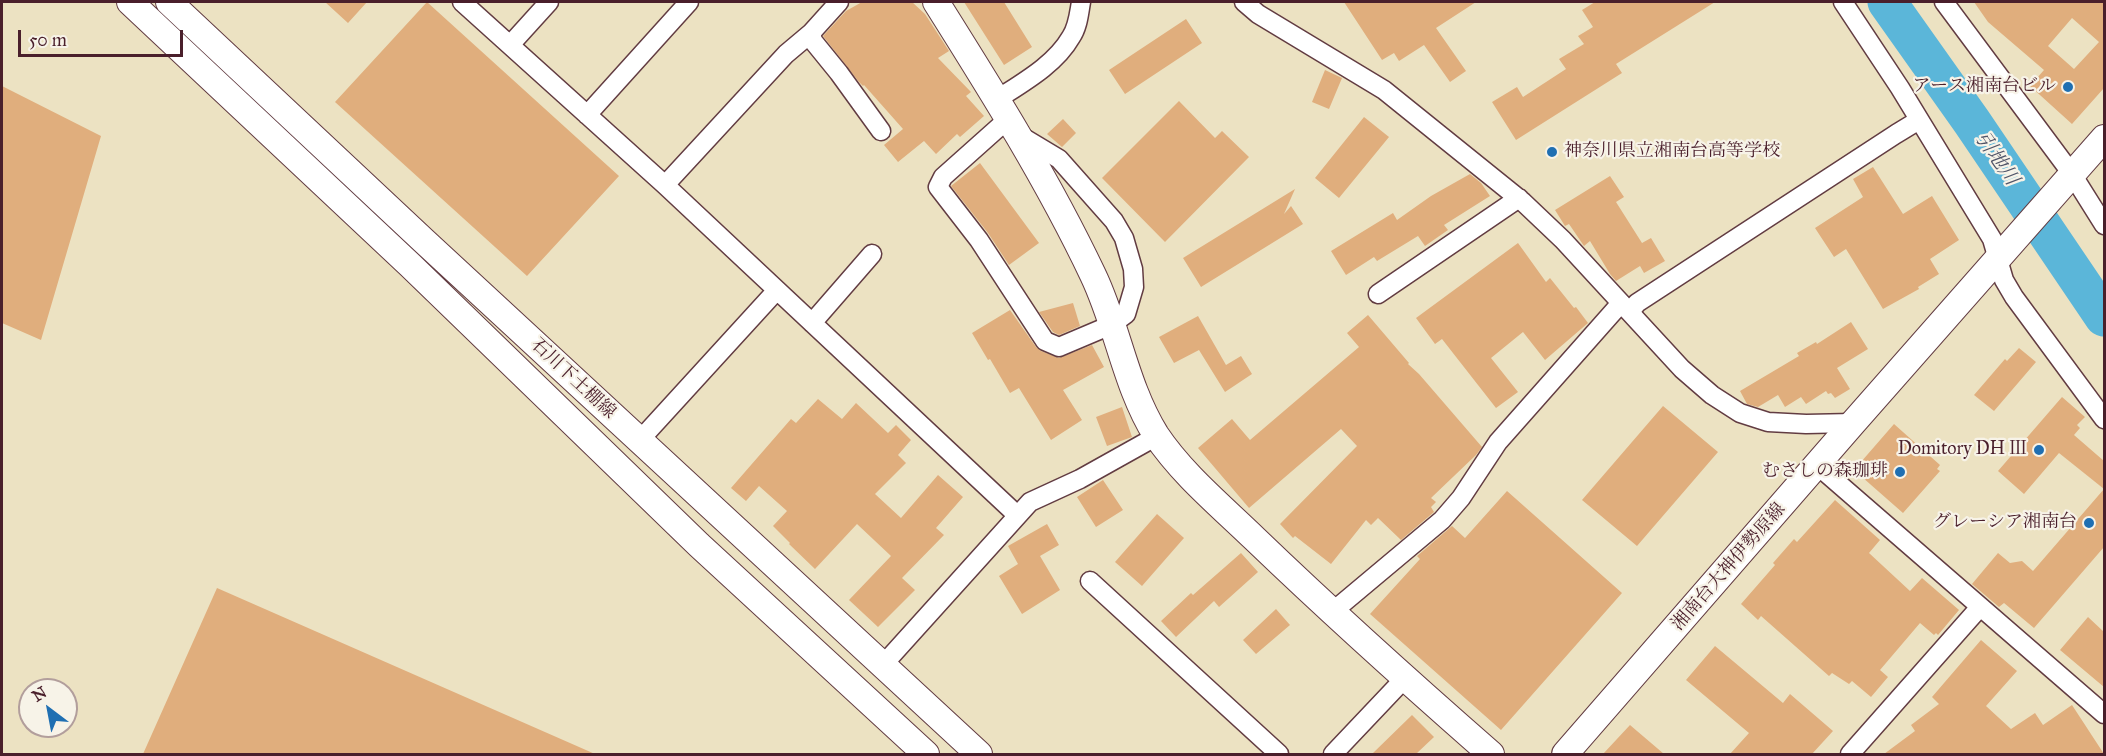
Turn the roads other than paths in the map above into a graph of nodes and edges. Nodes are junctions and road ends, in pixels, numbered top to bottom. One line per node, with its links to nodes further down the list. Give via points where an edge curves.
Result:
1 (130, 2): 42 (street, 石川下土棚線, via 411,265 699,545)
2 (170, 2): 33 (street, 石川下土棚線)
3 (462, 2): 13 (street)
4 (549, 2): 13 (street)
5 (689, 2): 14 (street)
6 (839, 2): 12 (street)
7 (936, 2): 15 (street)
8 (1081, 2): 15 (street, via 1072,37 1038,72)
9 (1244, 2): 21 (street, via 1383,90)
10 (1843, 2): 16 (street)
11 (1945, 2): 19 (street)
12 (811, 33): 17 (street); 20 (street, via 786,54)
13 (510, 45): 14 (street)
14 (587, 115): 20 (street)
15 (1007, 118): 29 (street, via 1076,238); 29 (street, via 1059,159 1114,220 1124,238 1134,287 1126,314); 29 (street, via 943,177 938,188 963,216 1045,341 1059,346)
16 (1919, 120): 23 (street, via 1992,239); 27 (street)
17 (880, 131)
18 (2104, 138): 19 (street)
19 (2065, 182): 22 (street); 23 (street, 湘南台大神伊勢原線)
20 (665, 185): 25 (street)
21 (1518, 198): 26 (street); 27 (street)
22 (2104, 225)
23 (2004, 251): 30 (street, via 2004,280 2014,297); 31 (street, 湘南台大神伊勢原線)
24 (872, 254): 28 (street)
25 (777, 290): 28 (street); 33 (street)
26 (1378, 294)
27 (1626, 307): 31 (street, via 1682,369 1740,413 1768,422); 38 (street, via 1498,442 1442,520)
28 (812, 323): 35 (street)
29 (1111, 325): 32 (street, via 1138,401)
30 (2104, 419)
31 (1852, 423): 34 (street, 湘南台大神伊勢原線)
32 (1157, 436): 35 (street, via 1030,502); 38 (street, via 1181,467)
33 (639, 441): 39 (street, 石川下土棚線)
34 (1817, 465): 37 (street); 47 (street, 湘南台大神伊勢原線)
35 (1017, 515): 39 (street)
36 (1090, 581): 44 (street)
37 (1980, 607): 41 (street); 48 (street)
38 (1331, 613): 40 (street)
39 (882, 666): 43 (street, 石川下土棚線)
40 (1405, 678): 45 (street); 46 (street)
41 (2104, 714)
42 (926, 754)
43 (979, 754)
44 (1279, 754)
45 (1334, 754)
46 (1491, 754)
47 (1565, 754)
48 (1850, 754)

